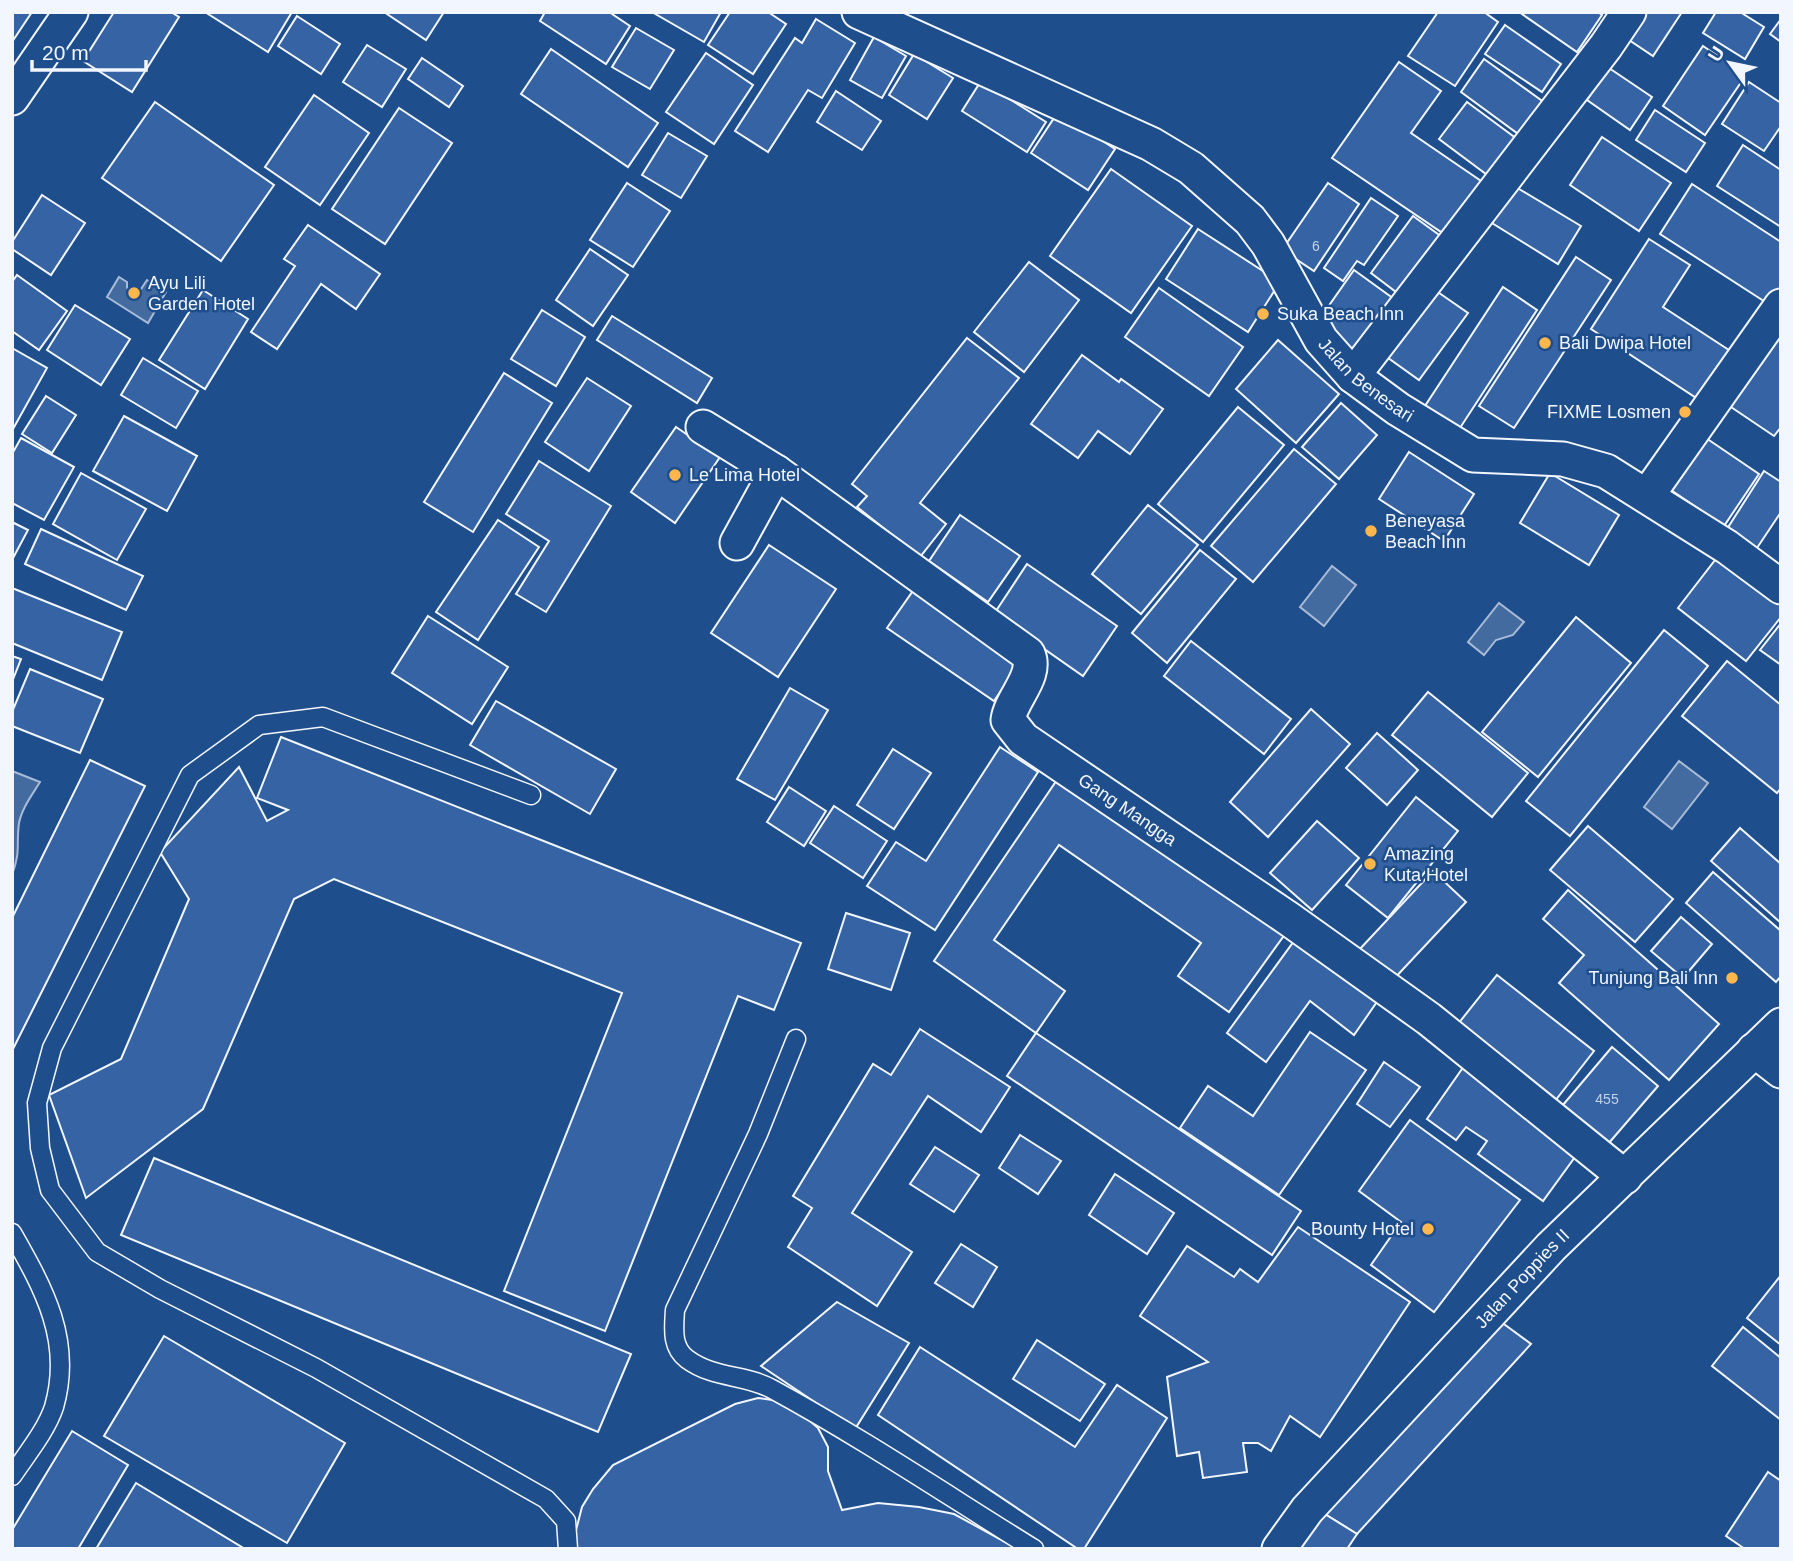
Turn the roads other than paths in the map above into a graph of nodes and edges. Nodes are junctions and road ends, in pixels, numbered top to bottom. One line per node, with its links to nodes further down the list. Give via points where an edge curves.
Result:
1 (71, 12): 4 (street)
2 (859, 12): 6 (street, Jalan Benesari, via 1151,144 1191,168 1250,220 1321,340)
3 (1629, 12): 6 (street)
4 (12, 98)
5 (1781, 306): 9 (street)
6 (1353, 376): 9 (street, Jalan Benesari, via 1473,455 1563,459 1606,471)
7 (703, 427): 8 (street, Gang Mangga)
8 (776, 472): 10 (street); 17 (street, Gang Mangga, via 1028,654 1029,673 1009,709 1008,720 1023,739 1429,1019)
9 (1647, 496): 11 (street, Jalan Benesari)
10 (737, 543)
11 (1781, 587)
12 (531, 795): 20 (lane, via 323,717 259,725 190,775 52,1048 37,1103 40,1148 50,1190 97,1252 316,1368 546,1499 566,1521)
13 (1781, 1025): 15 (street, Jalan Poppies II)
14 (796, 1039): 21 (lane, via 758,1134 675,1310 677,1348 709,1372 761,1383 806,1408)
15 (1754, 1050): 16 (street); 17 (street, Jalan Poppies II)
16 (1781, 1071)
17 (1625, 1177): 22 (street, Jalan Poppies II, via 1551,1247 1401,1407 1307,1510)
18 (12, 1233): 19 (lane, via 40,1283 61,1349 53,1409)
19 (12, 1476)
20 (568, 1549)
21 (1034, 1549)
22 (1279, 1549)

